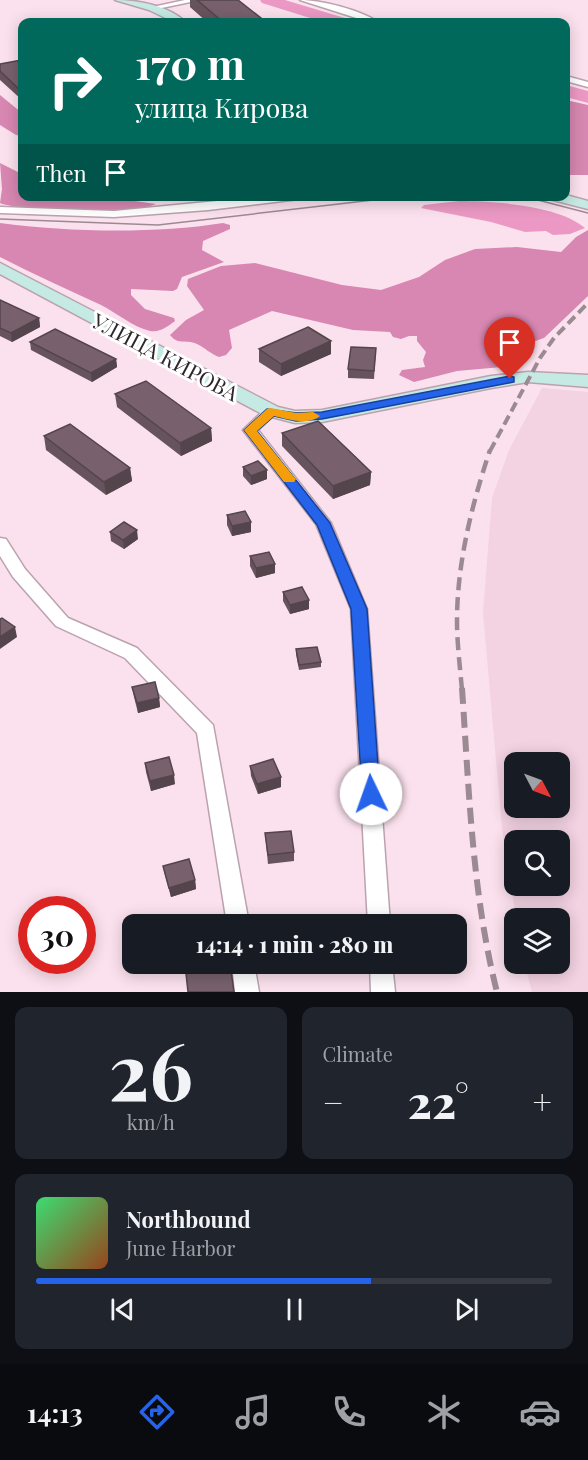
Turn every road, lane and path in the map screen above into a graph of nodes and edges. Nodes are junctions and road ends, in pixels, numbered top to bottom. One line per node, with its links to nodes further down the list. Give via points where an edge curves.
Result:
1 (120, 0): 4 (street)
2 (197, 0): 4 (street)
3 (303, 0): 6 (street)
4 (152, 8): 5 (street)
5 (172, 18)
6 (363, 18)
7 (570, 79): 8 (street)
8 (588, 85)
9 (570, 200): 11 (street)
10 (258, 201): 12 (street, via 114,214)
11 (588, 205)
12 (0, 210)
13 (0, 268): 15 (street, УЛИЦА КИРОВА)
14 (588, 381): 15 (street, УЛИЦА КИРОВА, via 528,377 322,416 296,417)
15 (271, 411): 18 (street, via 250,430 323,523 359,609)
16 (0, 543): 17 (street, via 19,573 62,622 131,653 206,730)
17 (236, 914)
18 (378, 914)
19 (245, 974): 21 (street)
20 (382, 974): 22 (street)
21 (247, 992)
22 (383, 992)

